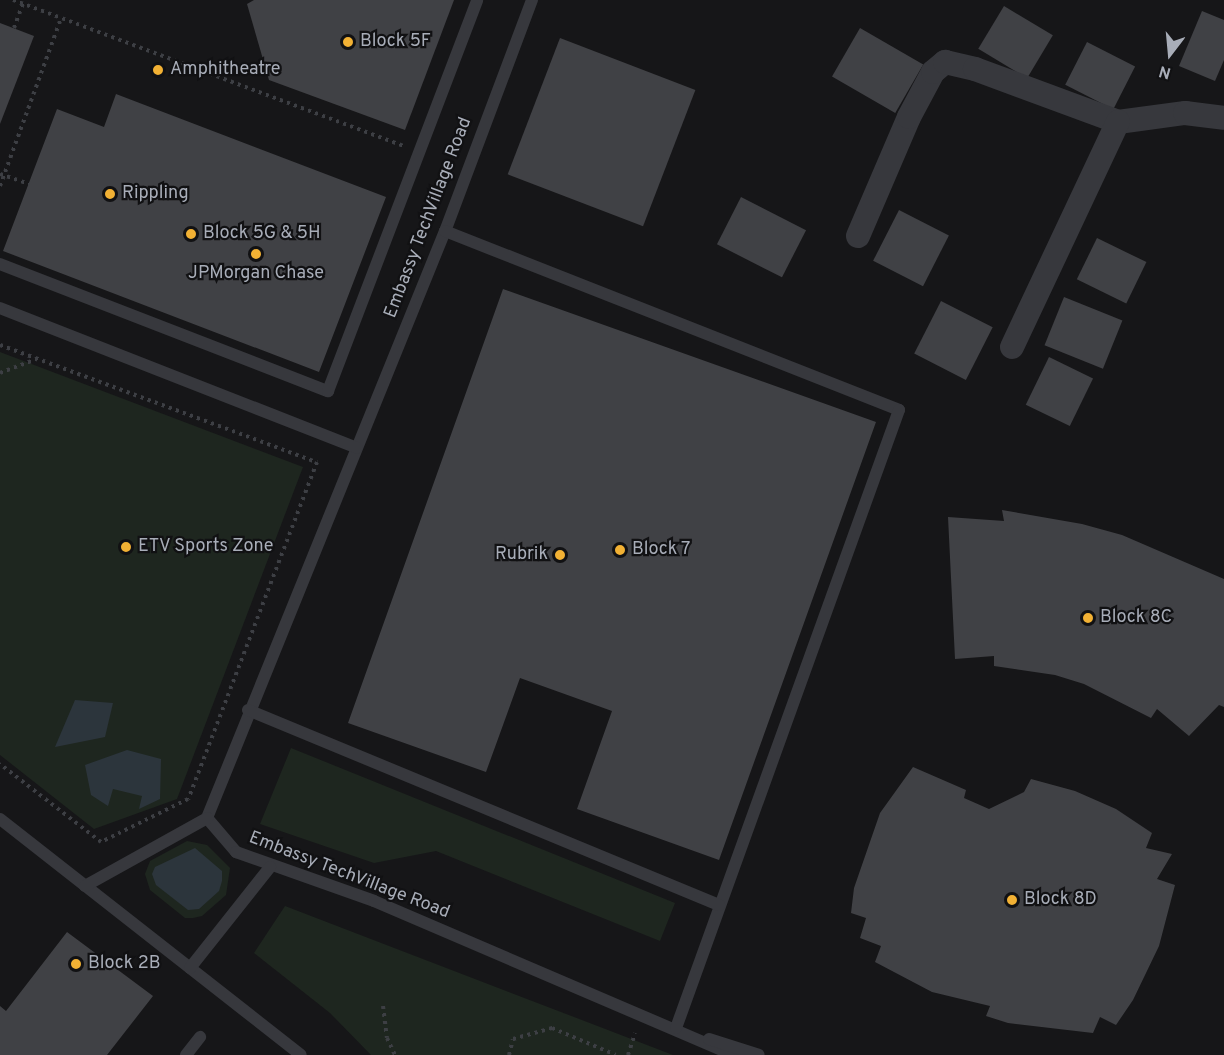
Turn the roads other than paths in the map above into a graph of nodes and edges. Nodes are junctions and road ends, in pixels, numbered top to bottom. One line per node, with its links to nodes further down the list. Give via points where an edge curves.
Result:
1 (477, 0): 7 (lane, via 328,391)
2 (532, 0): 5 (lane, Embassy TechVillage Road)
3 (1224, 118): 4 (street, via 1185,113)
4 (1118, 122): 6 (street, via 975,69 945,62 933,72 909,117); 9 (street)
5 (445, 231): 10 (lane, Embassy TechVillage Road); 16 (lane, via 899,410)
6 (858, 236)
7 (0, 264)
8 (0, 308): 10 (lane)
9 (1012, 347)
10 (357, 448): 11 (lane, Embassy TechVillage Road)
11 (248, 710): 12 (lane, Embassy TechVillage Road); 16 (lane)
12 (207, 818): 14 (lane, Embassy TechVillage Road, via 236,852); 15 (lane)
13 (0, 819): 15 (lane)
14 (270, 867): 17 (lane); 18 (lane, Embassy TechVillage Road, via 374,902)
15 (85, 886): 17 (lane)
16 (719, 905): 18 (lane)
17 (190, 968): 22 (lane)
18 (676, 1028): 19 (lane, Embassy TechVillage Road)
19 (693, 1036): 23 (lane, Embassy TechVillage Road); 24 (lane, Embassy TechVillage Road, via 724,1041)
20 (200, 1037): 21 (lane)
21 (186, 1055)
22 (301, 1055)
23 (734, 1055)
24 (759, 1055)

